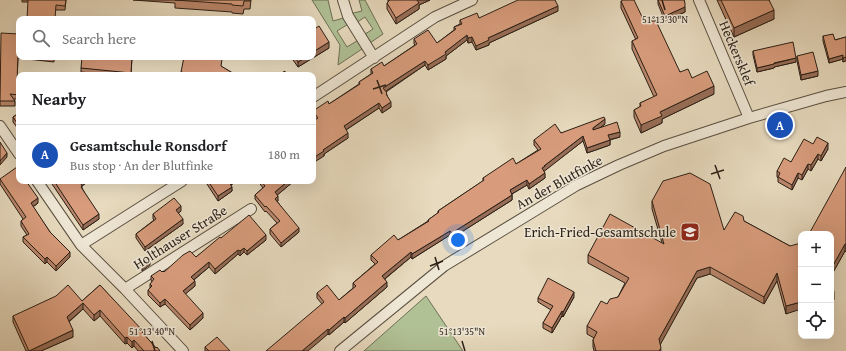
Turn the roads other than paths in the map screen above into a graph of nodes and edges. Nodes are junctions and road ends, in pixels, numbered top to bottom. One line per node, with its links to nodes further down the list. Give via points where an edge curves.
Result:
1 (343, 0): 4 (street, via 348,16)
2 (472, 0): 4 (street, via 435,17)
3 (699, 0): 7 (street, Heckersklef)
4 (374, 58): 6 (street)
5 (846, 92): 7 (street, An der Blutfinke)
6 (316, 95)
7 (748, 118): 16 (street, An der Blutfinke, via 664,146 577,185 444,266)
8 (0, 126): 9 (street)
9 (16, 150)
10 (39, 184): 13 (street)
11 (177, 184): 13 (street)
12 (251, 209): 14 (street, Holthauser Straße)
13 (81, 245): 14 (street)
14 (125, 288): 15 (street)
15 (182, 351)
16 (340, 351)

